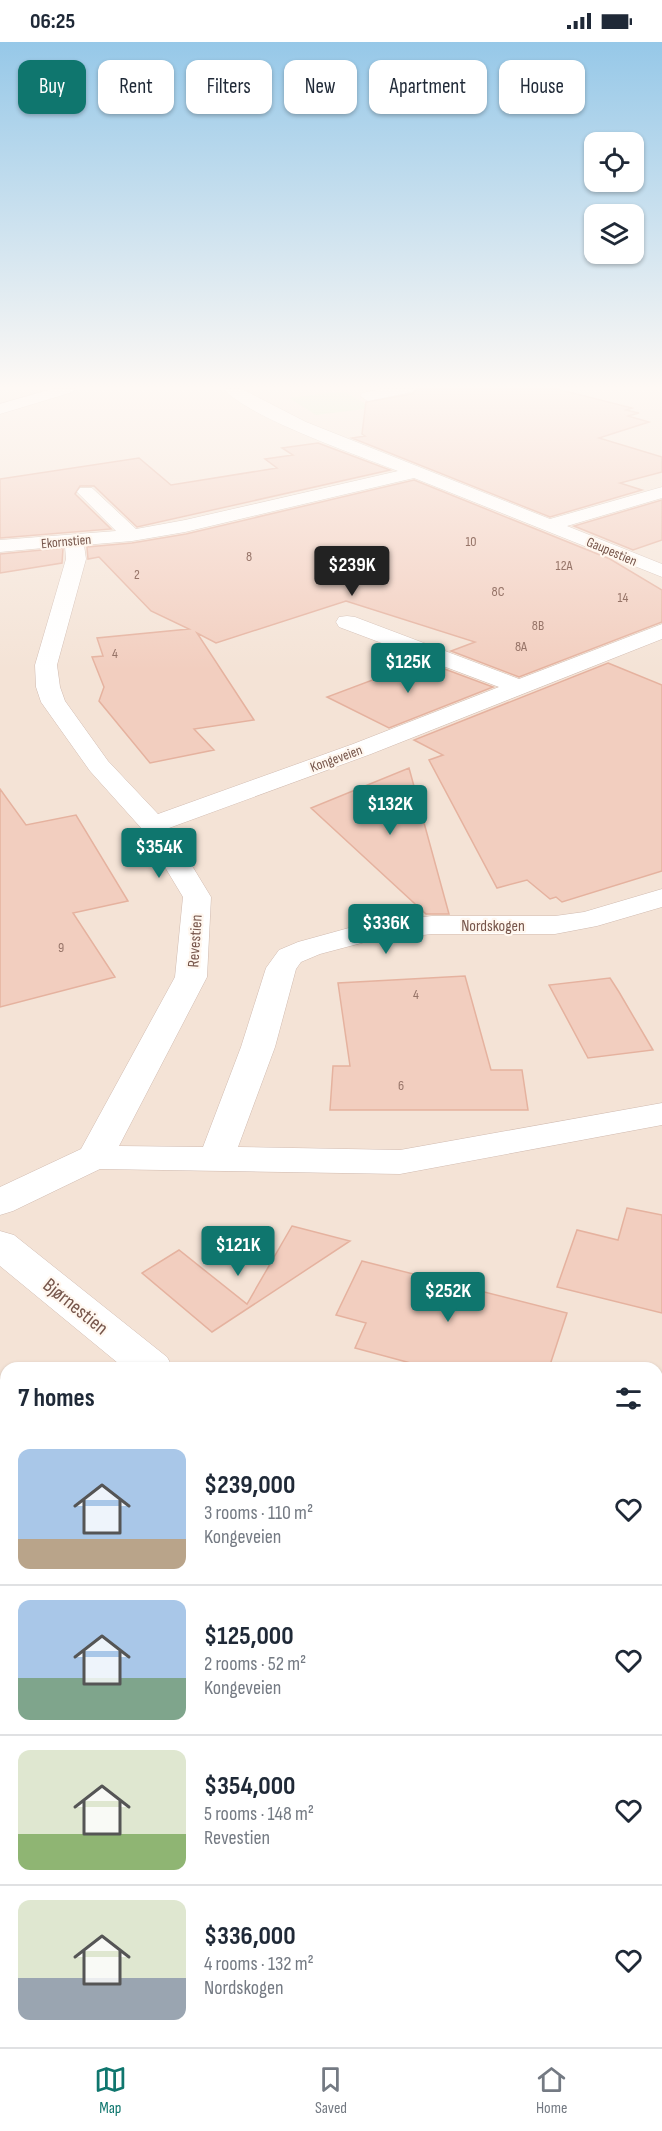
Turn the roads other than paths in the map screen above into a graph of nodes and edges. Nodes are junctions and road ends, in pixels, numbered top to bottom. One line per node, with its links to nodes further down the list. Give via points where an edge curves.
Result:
1 (372, 483): 6 (street, Ekornstien)
2 (438, 483): 5 (street, Gaupestien)
3 (86, 492): 6 (street)
4 (662, 492): 5 (street)
5 (550, 525): 9 (street, Gaupestien)
6 (132, 535): 7 (street, Ekornstien)
7 (74, 541): 8 (street, Ekornstien); 13 (street, Revestien, via 76,559 46,665 48,687 53,702 99,766)
8 (0, 546)
9 (662, 571)
10 (347, 622): 12 (street)
11 (662, 631): 12 (street, Kongeveien)
12 (517, 686): 13 (street, Kongeveien, via 362,749)
13 (153, 825): 16 (street, Revestien, via 197,897 191,977)
14 (662, 898): 17 (street, Nordskogen, via 555,925 432,925 367,932 290,956 281,969 258,1047)
15 (662, 1114): 17 (street, via 400,1162)
16 (94, 1157): 17 (street); 18 (street)
17 (216, 1159)
18 (0, 1202)
19 (0, 1245): 20 (street, Bjørnestien)
20 (145, 1362)

